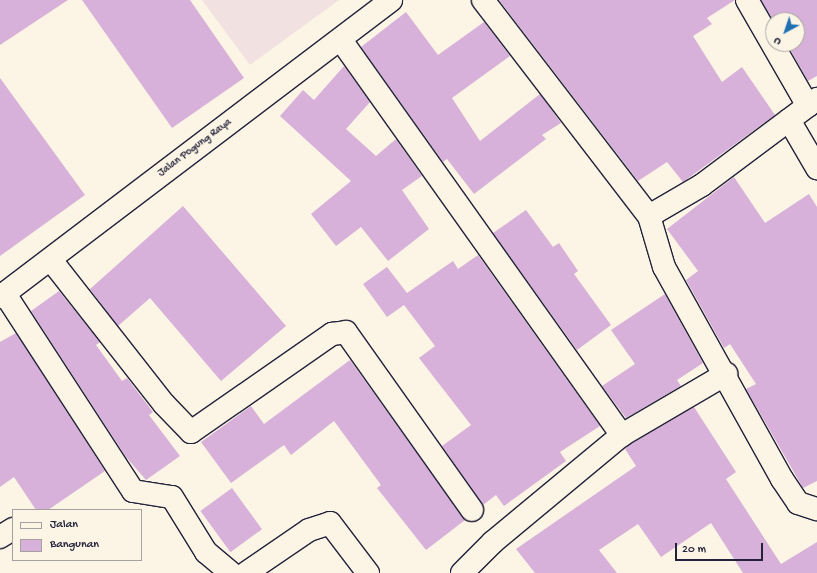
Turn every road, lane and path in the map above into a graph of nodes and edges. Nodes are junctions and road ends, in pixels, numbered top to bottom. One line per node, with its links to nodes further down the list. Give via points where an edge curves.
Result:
1 (391, 0): 4 (street, Jalan Pogung Raya)
2 (483, 0): 8 (street)
3 (747, 0): 5 (street)
4 (341, 40): 9 (street, Jalan Pogung Raya, via 182,157); 12 (street)
5 (812, 103): 6 (street)
6 (789, 120): 7 (street); 8 (street, via 702,185)
7 (817, 168)
8 (649, 216): 11 (street, via 664,267)
9 (51, 260): 10 (street, Jalan Pogung Raya); 14 (street, via 164,404 191,432 332,334 346,332)
10 (2, 295): 17 (street, via 133,491 172,497 206,552)
11 (726, 374): 12 (street); 13 (street, via 782,479 798,502)
12 (622, 435): 20 (street, via 493,542)
13 (817, 509)
14 (472, 510)
15 (12, 530): 16 (street)
16 (0, 537)
17 (231, 573)
18 (246, 573): 19 (street, via 309,530 330,523)
19 (368, 573)
20 (462, 573)

